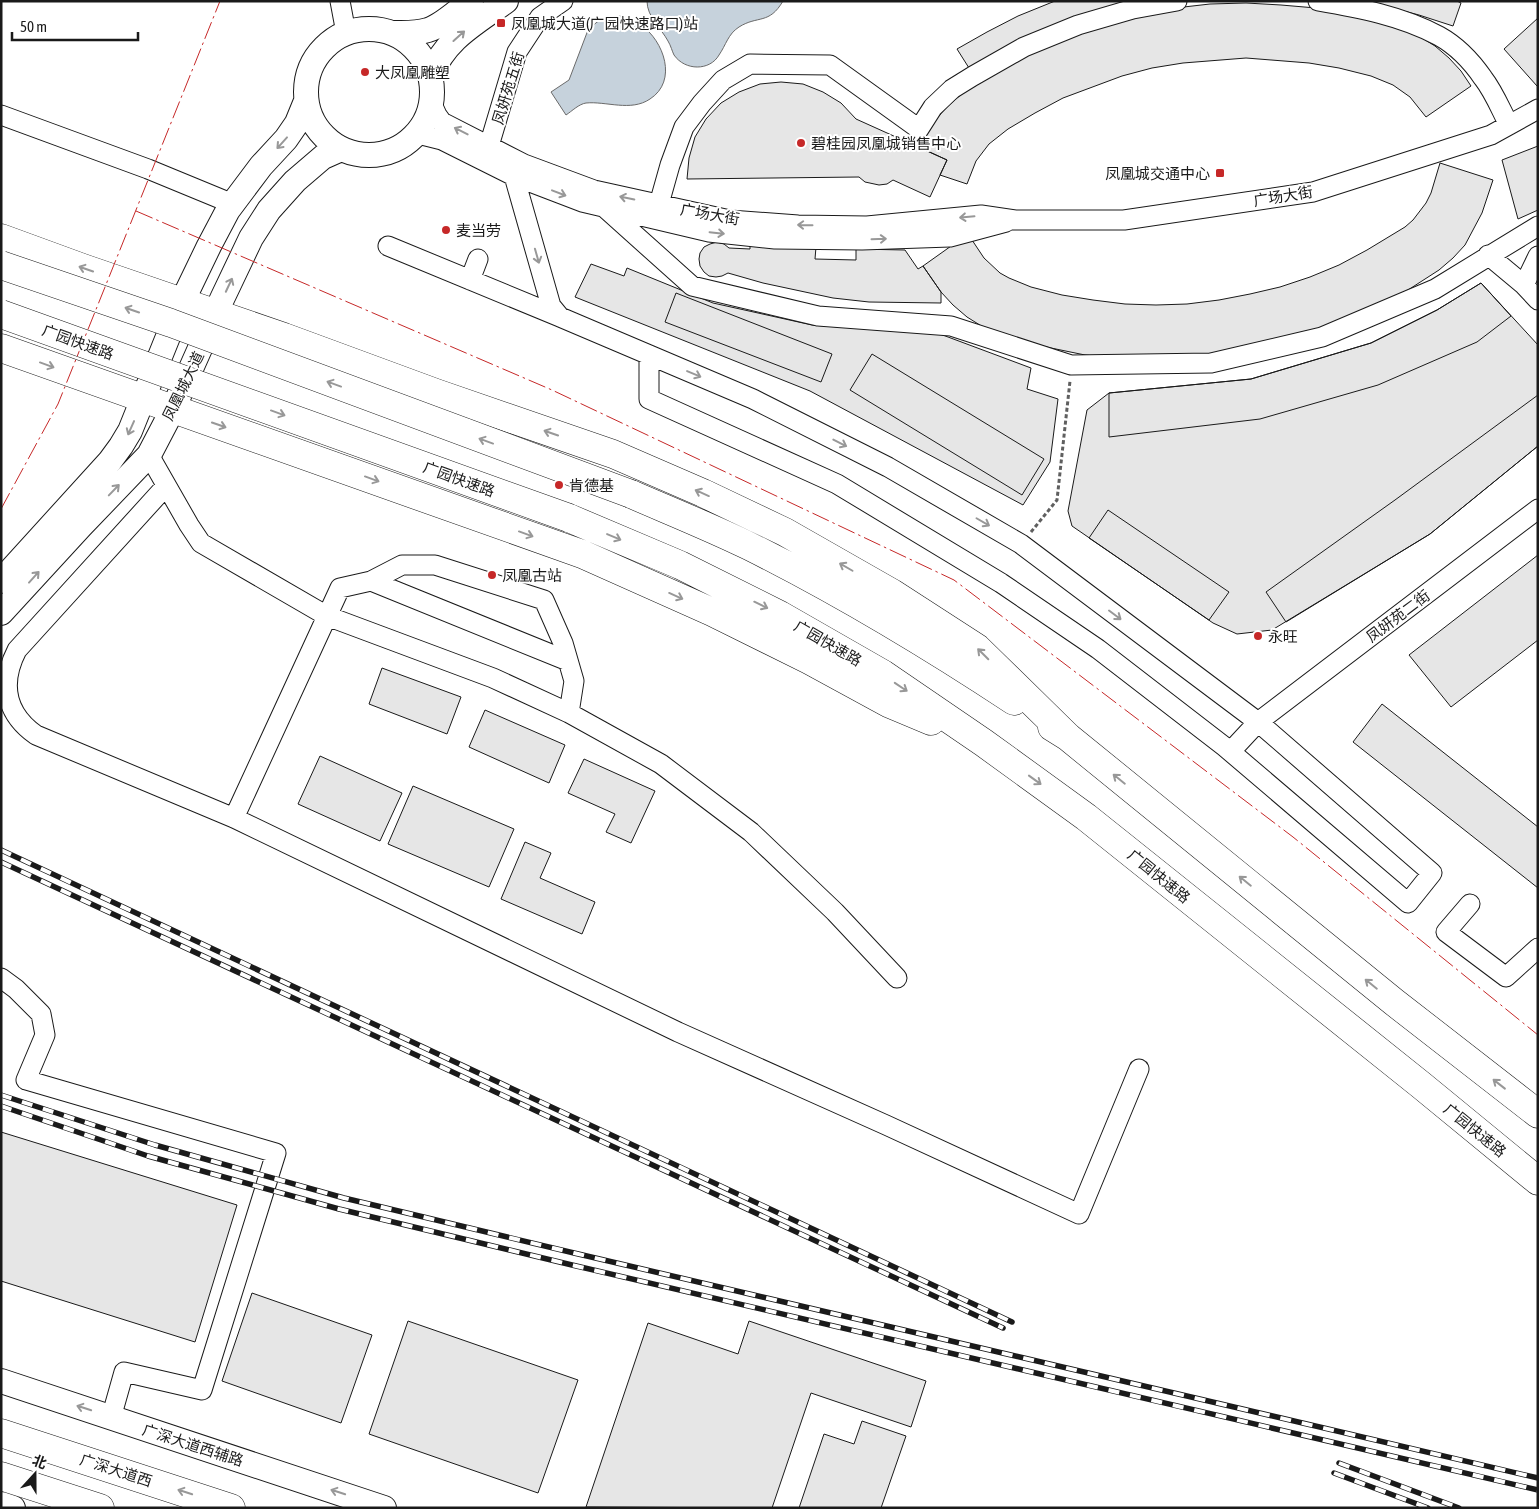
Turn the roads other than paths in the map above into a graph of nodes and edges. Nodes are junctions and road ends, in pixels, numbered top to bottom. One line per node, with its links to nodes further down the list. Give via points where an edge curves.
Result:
1 (340, 1): 7 (street)
2 (471, 1): 8 (main road, via 436,27)
3 (506, 1): 9 (main road, one-way to 3, via 445,49)
4 (563, 1): 17 (street, 凤妍苑五街, via 540,17 518,52)
5 (1177, 1): 20 (street, via 1133,9 1078,25 1024,47 952,89 933,107 919,129 830,66 750,64 723,80 684,127)
6 (1318, 1): 14 (street, via 1381,14 1440,37 1465,56 1484,79)
7 (346, 32): 8 (main road, via 367,28); 10 (main road, via 328,43 314,60 306,79)
8 (392, 33): 9 (main road, via 407,41 422,56)
9 (431, 75): 11 (main road)
10 (306, 101): 16 (main road, via 312,121 324,137); 19 (main road, 凤凰城大道, one-way to 19, via 286,139)
11 (432, 104): 15 (main road, via 429,117); 17 (street, 广场大街, one-way to 11, via 442,122)
12 (1538, 109): 14 (street, 广场大街)
13 (1, 115): 19 (street)
14 (1509, 125): 22 (street, 广场大街, via 1491,135 1313,192 1124,220)
15 (418, 134): 16 (main road, via 402,147 382,155 361,155); 17 (street)
16 (341, 150): 34 (main road, 凤凰城大道, one-way to 16, via 251,238 269,210 323,157)
17 (488, 154): 18 (street, 广场大街); 20 (street, 广场大街, one-way to 17, via 594,190)
18 (514, 176): 21 (street, 广场大街, one-way to 21); 36 (street, one-way to 36, via 551,306)
19 (233, 204): 33 (main road, 凤凰城大道)
20 (659, 204): 22 (street, 广场大街, one-way to 20, via 981,215 867,226 798,225 730,220)
21 (605, 208): 22 (street, 广场大街, one-way to 22, via 709,232 775,239 950,237); 26 (street, via 692,286 818,316 951,326 1071,365 1211,363 1322,337 1435,289)
22 (1015, 220)
23 (1538, 226): 26 (street)
24 (1, 238): 33 (highway, one-way to 24)
25 (388, 246): 30 (street)
26 (1488, 255): 31 (street)
27 (1538, 256): 31 (street)
28 (478, 259): 30 (street)
29 (1, 265): 52 (highway, one-way to 29, bridge, via 869,610 748,546 631,494)
30 (470, 280): 36 (street)
31 (1524, 285): 32 (street)
32 (1538, 300)
33 (182, 302): 34 (highway); 39 (main road, 凤凰城大道)
34 (217, 313): 40 (main road, 凤凰城大道); 52 (highway, one-way to 34, via 977,648 892,593 785,532 613,454 436,394)
35 (1, 314): 53 (highway, 广园快速路, one-way to 53, bridge, via 569,518 680,565 780,615 883,674)
36 (560, 317): 38 (street)
37 (1, 348): 39 (highway, one-way to 39)
38 (649, 355): 51 (street, one-way to 51, via 753,399 888,467 1021,544); 54 (street, via 649,399 837,484 1001,582 1098,649)
39 (143, 399): 40 (highway); 44 (main road, 凤凰城大道, one-way to 44, via 130,431)
40 (173, 409): 41 (main road, 凤凰城大道); 53 (highway, one-way to 53, via 582,554 712,612 888,703)
41 (149, 455): 42 (street); 44 (main road, 凤凰城大道, one-way to 41)
42 (166, 486): 48 (street, via 201,543); 55 (street, via 17,650 7,671 9,704 24,726 36,735)
43 (1538, 509): 51 (street, 凤妍苑二街)
44 (72, 519): 45 (main road, 凤凰城大道); 47 (main road, 凤凰城大道, one-way to 44)
45 (1, 581)
46 (371, 581): 48 (street, via 340,588); 49 (street); 49 (street, via 402,565 436,565 544,600)
47 (1, 613)
48 (328, 616): 50 (street, via 493,678); 55 (street)
49 (568, 661): 50 (street, via 574,681)
50 (569, 713): 59 (street, via 661,764 751,832 835,912)
51 (1258, 722): 54 (street, 凤妍苑二街); 54 (street, via 1432,873 1408,904)
52 (1068, 737): 61 (highway, one-way to 52, via 1394,1002)
53 (984, 743): 62 (highway, 广园快速路, one-way to 62, via 1086,817)
54 (1231, 751)
55 (234, 818): 60 (street, via 678,1032 1079,1214)
56 (1470, 904): 57 (street, via 1446,932 1506,976)
57 (1538, 948)
58 (1, 978): 64 (street, via 41,1014 45,1035 26,1080 276,1152 202,1390 124,1372)
59 (897, 978)
60 (1139, 1069)
61 (1538, 1114)
62 (1538, 1181)
63 (1, 1381): 64 (main road, 广深大道西辅路, one-way to 63)
64 (111, 1418): 71 (main road, 广深大道西辅路, one-way to 64)
65 (1, 1433): 70 (highway, 广深大道西, one-way to 65)
66 (1, 1476): 69 (highway)
67 (1, 1504): 68 (main road)
68 (13, 1508)
69 (100, 1508)
70 (231, 1508)
71 (384, 1508)

